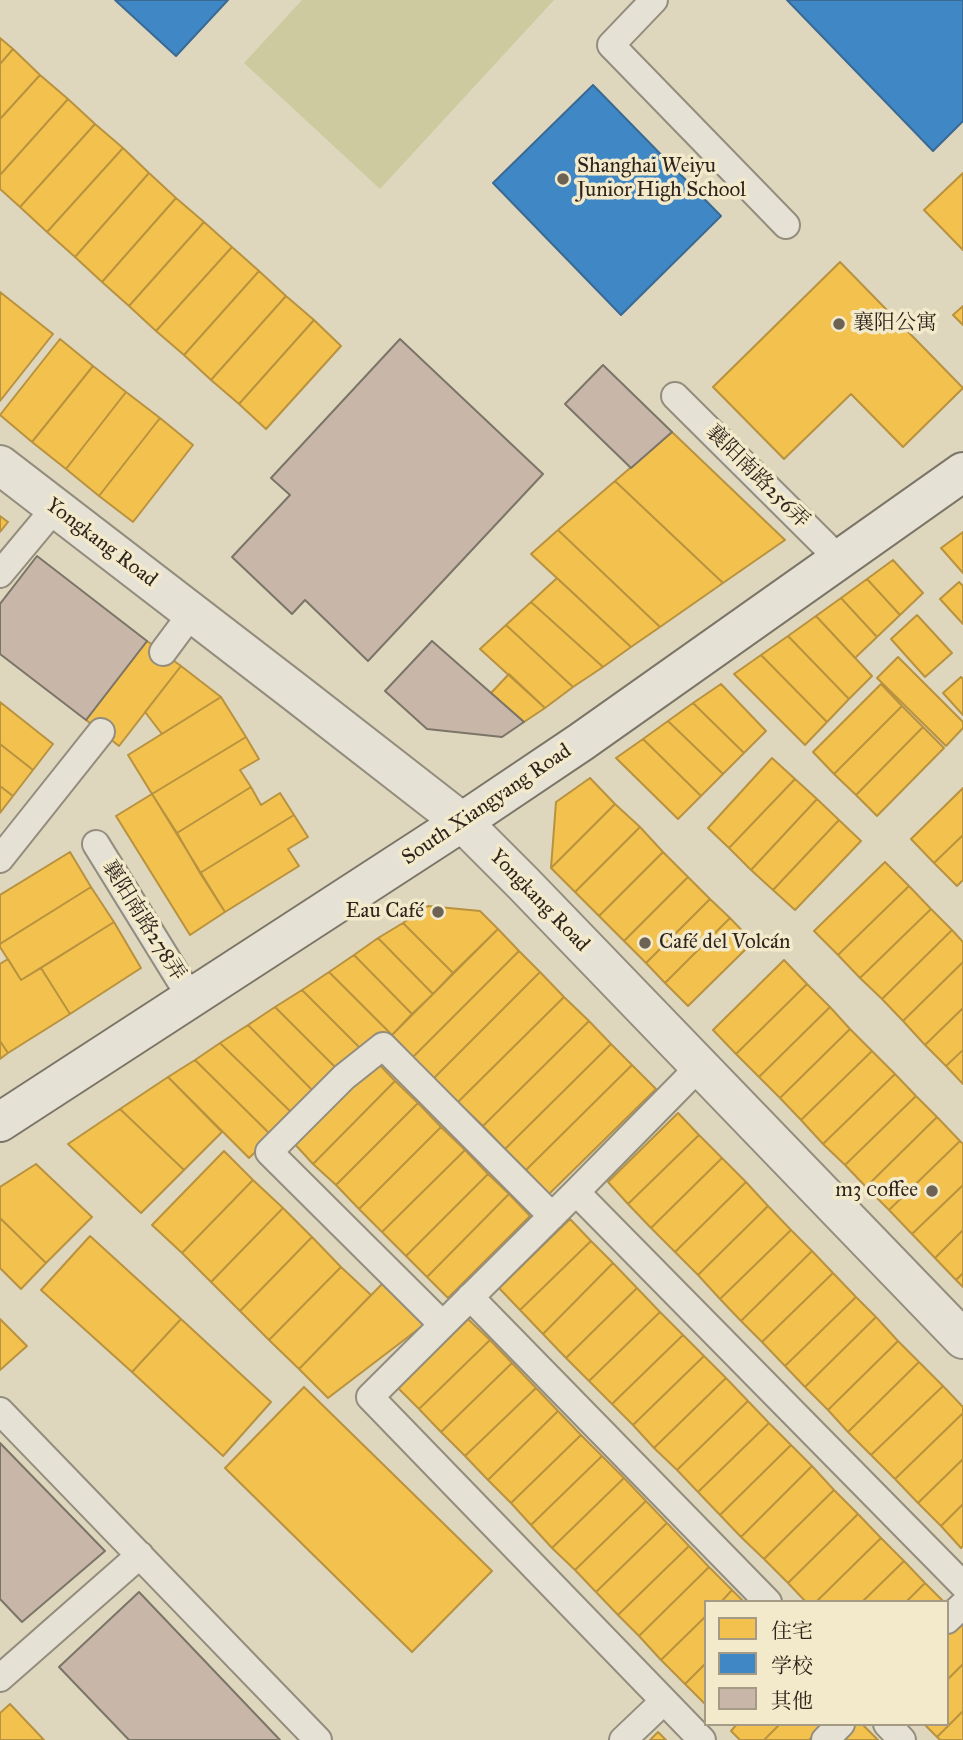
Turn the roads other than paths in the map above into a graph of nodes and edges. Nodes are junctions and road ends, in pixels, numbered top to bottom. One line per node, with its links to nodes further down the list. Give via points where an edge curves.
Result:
1 (654, 0): 2 (lane, via 611,45)
2 (786, 225)
3 (675, 396): 7 (lane, 襄阳南路256弄)
4 (0, 466): 6 (street, Yongkang Road)
5 (963, 472): 7 (street, South Xiangyang Road)
6 (55, 508): 8 (lane); 9 (street, Yongkang Road)
7 (839, 559): 12 (street, South Xiangyang Road)
8 (0, 574)
9 (192, 613): 10 (lane); 12 (street, Yongkang Road)
10 (163, 652)
11 (100, 732): 14 (lane)
12 (462, 822): 15 (street, South Xiangyang Road); 16 (street, Yongkang Road)
13 (96, 844): 15 (lane, 襄阳南路278弄)
14 (0, 859)
15 (191, 998): 17 (street, South Xiangyang Road)
16 (700, 1066): 18 (lane); 22 (street, Yongkang Road)
17 (0, 1122)
18 (576, 1192): 19 (lane); 25 (lane)
19 (552, 1216): 20 (lane); 21 (lane, via 383,1046 344,1077 269,1152)
20 (470, 1297): 21 (lane); 26 (lane)
21 (442, 1324): 30 (lane, via 370,1397)
22 (963, 1339)
23 (0, 1411): 24 (lane)
24 (140, 1555): 29 (lane); 33 (lane)
25 (963, 1586)
26 (766, 1600)
27 (963, 1605): 28 (lane)
28 (949, 1618)
29 (0, 1678)
30 (664, 1701): 34 (lane); 35 (lane)
31 (839, 1726): 36 (lane)
32 (889, 1726): 37 (lane)
33 (318, 1740)
34 (623, 1740)
35 (702, 1740)
36 (825, 1740)
37 (902, 1740)

